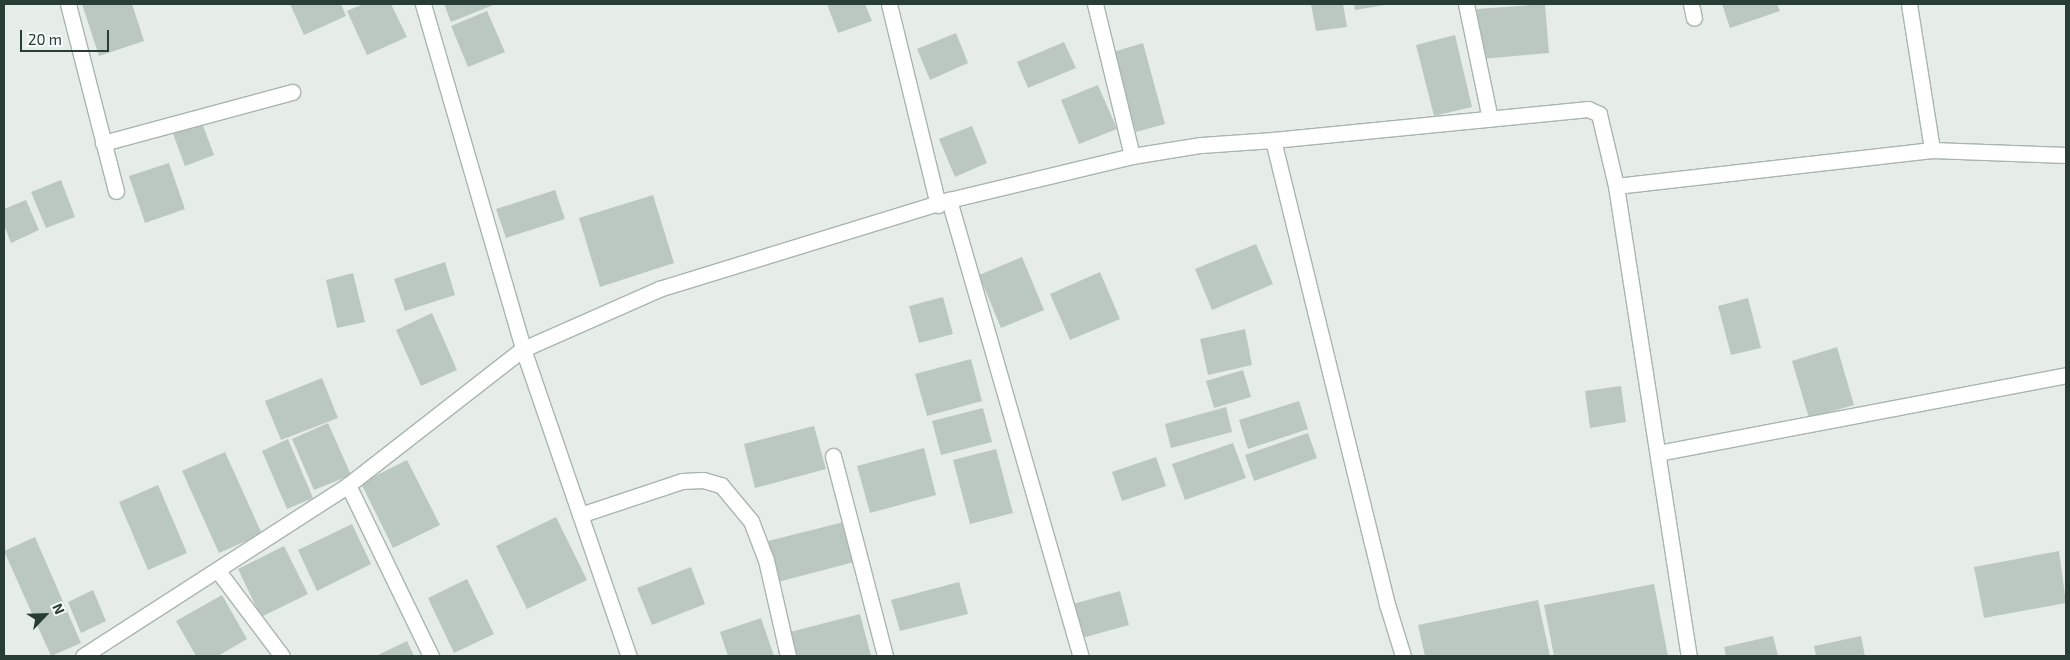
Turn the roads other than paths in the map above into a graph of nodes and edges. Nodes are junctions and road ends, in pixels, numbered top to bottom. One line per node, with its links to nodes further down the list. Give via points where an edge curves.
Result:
1 (68, 4): 10 (street)
2 (423, 4): 17 (street)
3 (889, 4): 16 (street)
4 (1095, 4): 13 (street)
5 (1466, 4): 8 (street)
6 (1909, 4): 11 (street)
7 (292, 92): 10 (street)
8 (1490, 119): 9 (street); 14 (street, via 1597,111)
9 (1273, 140): 13 (street, via 1201,145); 31 (street, via 1386,604)
10 (103, 143): 15 (street)
11 (1932, 150): 12 (street); 14 (street)
12 (2066, 155)
13 (1132, 156): 16 (street)
14 (1616, 186): 19 (street)
15 (116, 191)
16 (944, 202): 17 (street, via 659,289); 30 (street)
17 (523, 350): 21 (street); 22 (street)
18 (2066, 375): 19 (street)
19 (1658, 454): 32 (street)
20 (833, 456): 29 (street)
21 (348, 485): 23 (street); 26 (street)
22 (580, 515): 27 (street); 28 (street, via 682,481 703,480 721,485 751,521 766,560)
23 (218, 571): 24 (street); 25 (street)
24 (83, 656)
25 (282, 656)
26 (432, 656)
27 (629, 656)
28 (788, 656)
29 (884, 656)
30 (1081, 656)
31 (1403, 656)
32 (1690, 656)

